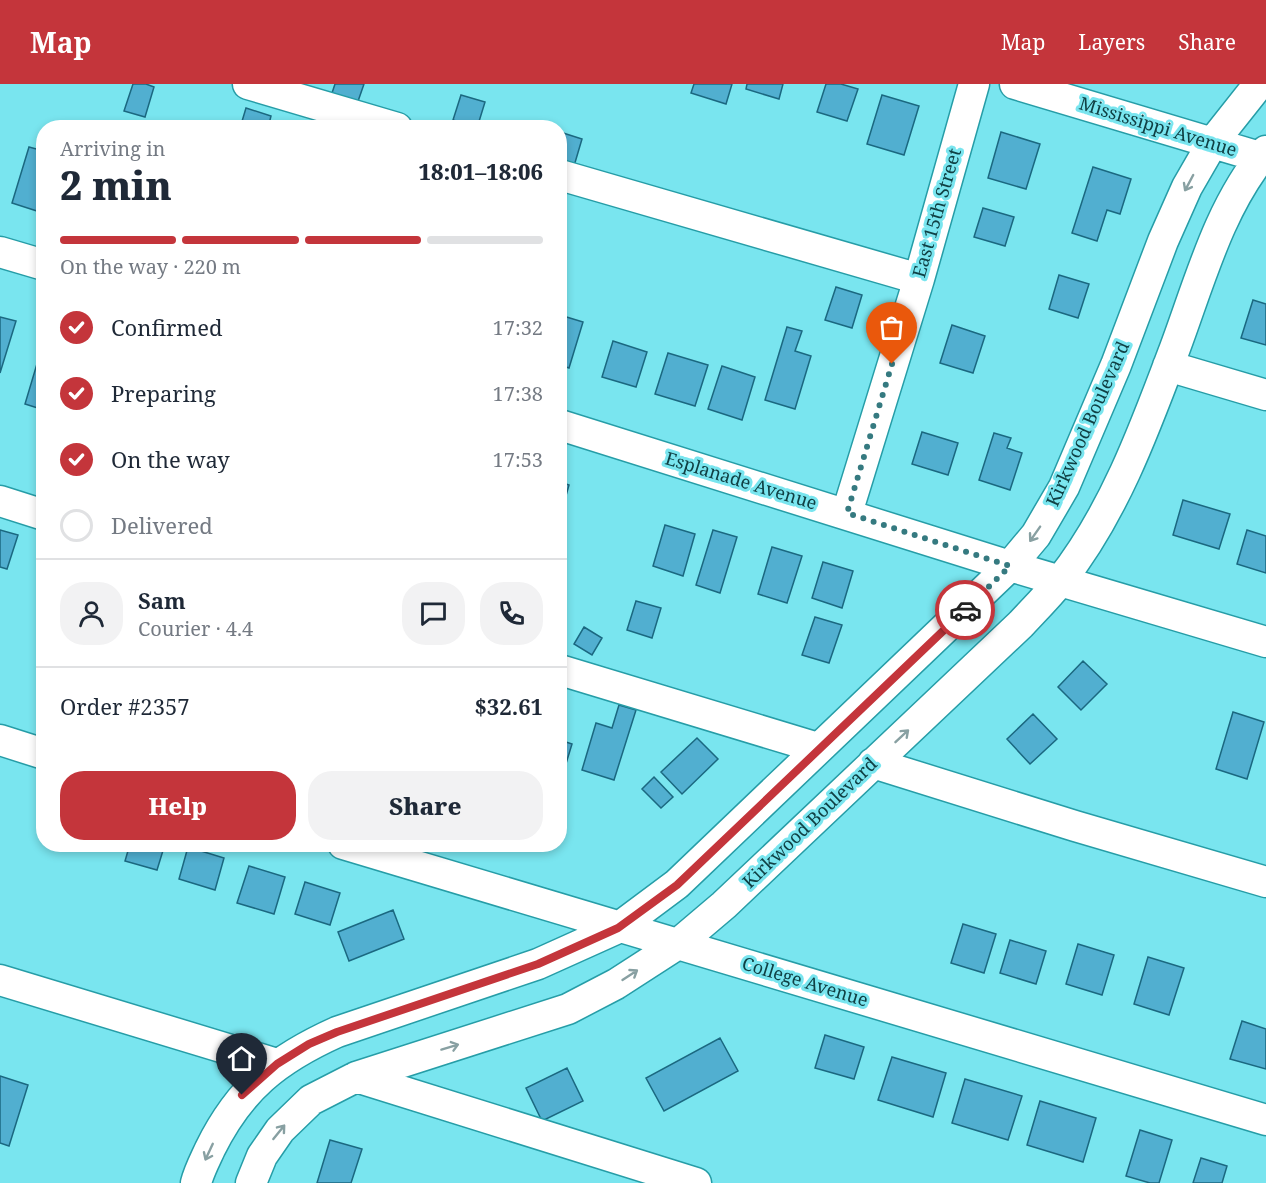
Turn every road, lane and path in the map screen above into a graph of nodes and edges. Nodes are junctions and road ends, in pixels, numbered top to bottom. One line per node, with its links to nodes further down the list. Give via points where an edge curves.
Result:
1 (248, 84): 5 (street)
2 (974, 84): 11 (street, East 15th Street)
3 (1016, 84): 6 (street, Mississippi Avenue)
4 (1259, 84): 6 (street, Kirkwood Boulevard)
5 (370, 120)
6 (1213, 142): 7 (street, Mississippi Avenue); 18 (street, Kirkwood Boulevard, one-way to 18, via 1186,187 1064,487 1036,534)
7 (1264, 156): 12 (street, Kirkwood Boulevard, via 1240,188 1220,225)
8 (567, 177): 11 (street)
9 (0, 252): 10 (street)
10 (36, 263)
11 (919, 279): 17 (street, East 15th Street)
12 (1168, 366): 13 (street); 19 (street, Kirkwood Boulevard, via 1120,483 1098,526)
13 (1266, 395)
14 (567, 427): 17 (street, Esplanade Avenue)
15 (0, 501): 16 (street)
16 (36, 512)
17 (847, 513): 18 (street, Esplanade Avenue)
18 (1010, 566): 19 (street, Esplanade Avenue); 23 (street, Kirkwood Boulevard)
19 (1061, 580): 20 (street, Esplanade Avenue); 25 (street, Kirkwood Boulevard, one-way to 19)
20 (1266, 642)
21 (567, 672): 23 (street)
22 (0, 740): 24 (street)
23 (818, 748): 28 (street, Kirkwood Boulevard, via 677,885)
24 (36, 751)
25 (873, 763): 27 (street); 29 (street, Kirkwood Boulevard)
26 (369, 852): 28 (street, College Avenue)
27 (1266, 882)
28 (618, 928): 29 (street, College Avenue); 31 (street, Kirkwood Boulevard, via 538,964 337,1032)
29 (678, 944): 32 (street, Kirkwood Boulevard, one-way to 29, via 568,1009); 33 (street, College Avenue)
30 (0, 980): 31 (street)
31 (277, 1064): 34 (street, Kirkwood Boulevard, one-way to 34, via 242,1095 218,1133)
32 (356, 1077): 35 (street, Kirkwood Boulevard, one-way to 32, via 262,1156 280,1130 311,1100); 36 (street)
33 (1266, 1120)
34 (196, 1183)
35 (251, 1183)
36 (696, 1183)

